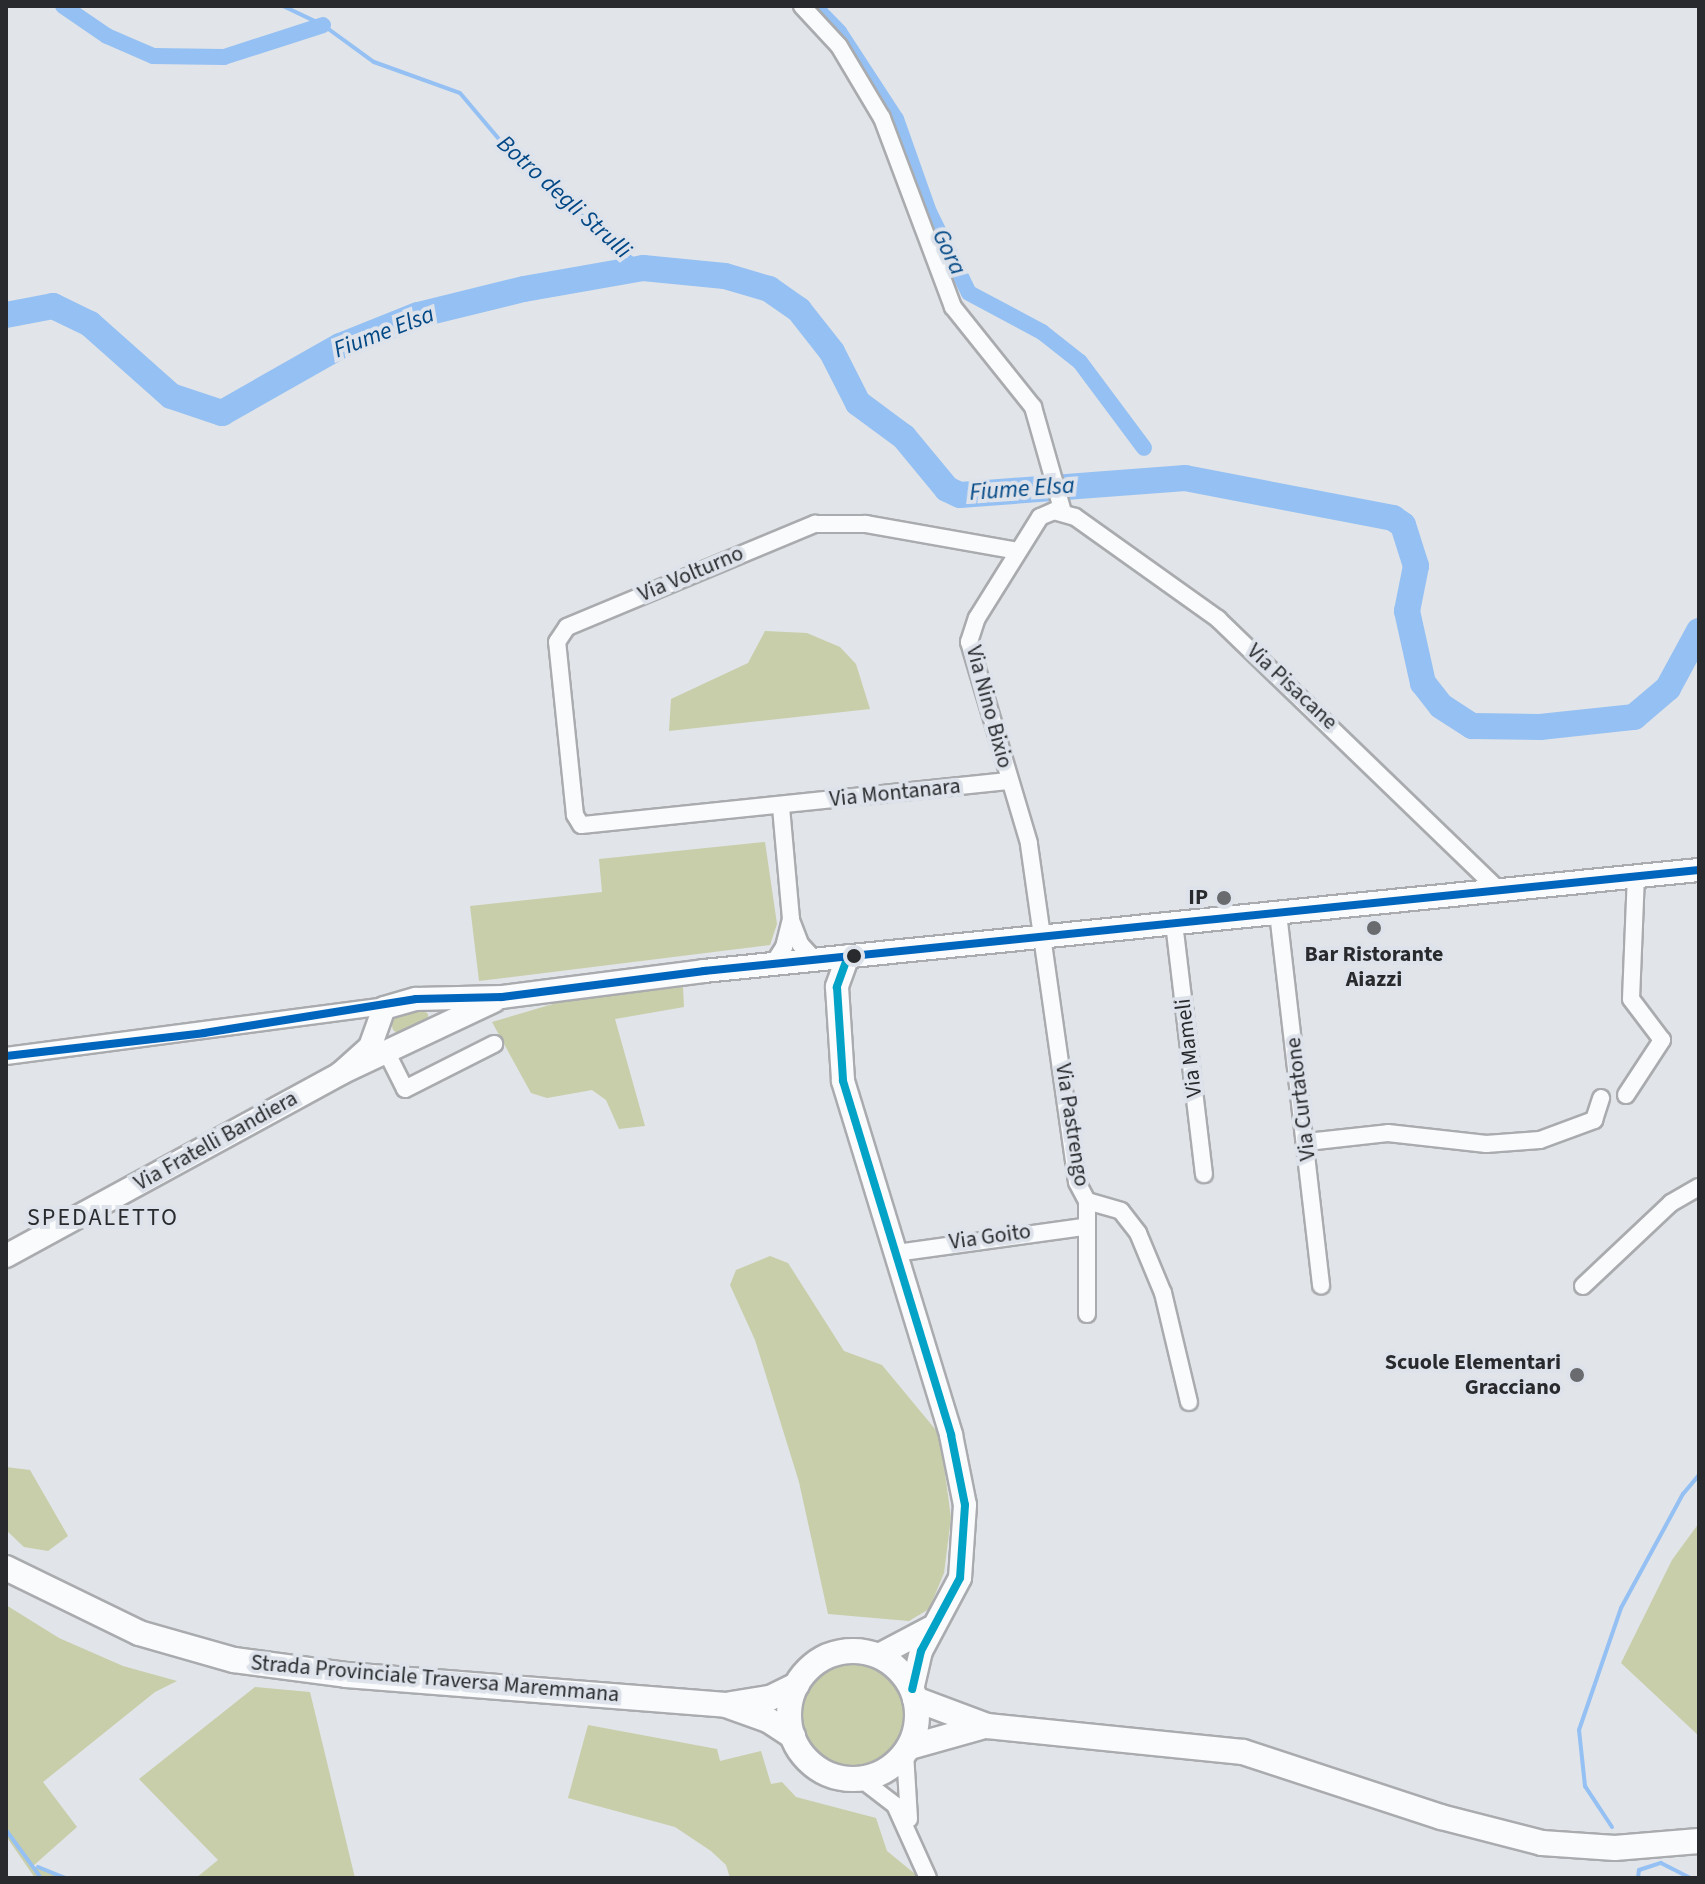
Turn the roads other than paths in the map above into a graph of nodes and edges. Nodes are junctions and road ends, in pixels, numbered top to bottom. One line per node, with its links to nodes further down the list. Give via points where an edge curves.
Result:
1 (802, 6): 2 (street, via 832,37 872,101 893,144 944,290 966,326 1030,402)
2 (1060, 504): 3 (street, Via Nino Bixio, via 1042,515); 9 (street, Via Pisacane, via 1232,630)
3 (1017, 551): 4 (street, Via Nino Bixio, via 977,618 969,642); 6 (street, Via Volturno, via 866,524 815,524 564,629 558,648)
4 (1008, 781): 5 (street, Via Montanara); 13 (street, Via Nino Bixio, via 1026,832)
5 (781, 806): 6 (street, Via Montanara); 11 (street)
6 (579, 824)
7 (1699, 870): 8 (main road, Via Fratelli Bandiera)
8 (1636, 876): 9 (main road, Via Fratelli Bandiera); 26 (street, via 1631,999 1662,1040)
9 (1499, 890): 10 (main road, Via Fratelli Bandiera)
10 (1278, 913): 12 (main road, Via Fratelli Bandiera); 28 (street, Via Curtatone)
11 (791, 919): 15 (street, via 800,944); 16 (street)
12 (1174, 923): 13 (main road, Via Fratelli Bandiera); 29 (street, Via Mameli)
13 (1044, 936): 14 (main road, Via Fratelli Bandiera); 31 (street, Via Pastrengo, via 1077,1182)
14 (848, 956): 15 (main road, Via Fratelli Bandiera); 20 (main road, via 837,980)
15 (815, 960): 16 (main road, Via Fratelli Bandiera); 20 (main road)
16 (773, 964): 17 (main road, Via Fratelli Bandiera)
17 (502, 997): 18 (main road, Via Fratelli Bandiera); 21 (main road, Via Fratelli Bandiera)
18 (428, 998): 19 (main road, Via Fratelli Bandiera); 21 (main road, via 438,1015)
19 (383, 1015): 23 (main road, via 386,1041); 24 (street); 25 (main road, Via Fratelli Bandiera, via 370,1047)
20 (837, 1026): 33 (main road, via 843,1081)
21 (437, 1027): 23 (main road, Via Fratelli Bandiera)
22 (494, 1044): 23 (street, via 405,1089)
23 (393, 1050): 25 (main road, Via Fratelli Bandiera)
24 (6, 1056)
25 (341, 1073): 34 (main road, Via Fratelli Bandiera)
26 (1626, 1095)
27 (1601, 1098): 28 (street, via 1594,1120 1540,1140 1493,1144 1388,1133)
28 (1307, 1142): 35 (street, Via Curtatone)
29 (1204, 1174)
30 (1699, 1187): 36 (street, via 1671,1203)
31 (1087, 1201): 32 (street, Via Pastrengo); 38 (street, via 1121,1211 1135,1227 1160,1285)
32 (1084, 1227): 33 (street, Via Goito); 37 (street, Via Pastrengo)
33 (896, 1253): 42 (main road, via 964,1497 962,1571)
34 (6, 1256)
35 (1321, 1286)
36 (1583, 1286)
37 (1087, 1314)
38 (1189, 1402)
39 (6, 1556): 41 (main road, Strada Provinciale Traversa Maremmana)
40 (6, 1568): 41 (main road, Strada Provinciale Traversa Maremmana)
41 (60, 1596): 46 (main road, Strada Provinciale Traversa Maremmana, via 139,1633 257,1665)
42 (935, 1625): 43 (main road); 45 (main road, via 921,1651)
43 (877, 1656): 44 (main road, via 840,1653 808,1670); 45 (main road, via 902,1674)
44 (797, 1685): 46 (main road, Strada Provinciale Traversa Maremmana, via 770,1698); 48 (main road, via 791,1701)
45 (913, 1694): 47 (main road); 49 (main road, via 916,1723)
46 (726, 1705): 48 (main road, Strada Provinciale Traversa Maremmana, via 774,1722)
47 (987, 1726): 49 (main road); 52 (main road, via 1243,1752 1441,1817 1555,1845 1615,1848)
48 (793, 1736): 50 (main road, via 820,1770)
49 (908, 1750): 50 (main road, via 889,1769); 51 (street, via 904,1790)
50 (861, 1779): 51 (street, via 891,1800)
51 (913, 1840): 53 (street)
52 (1699, 1841)
53 (928, 1878)

